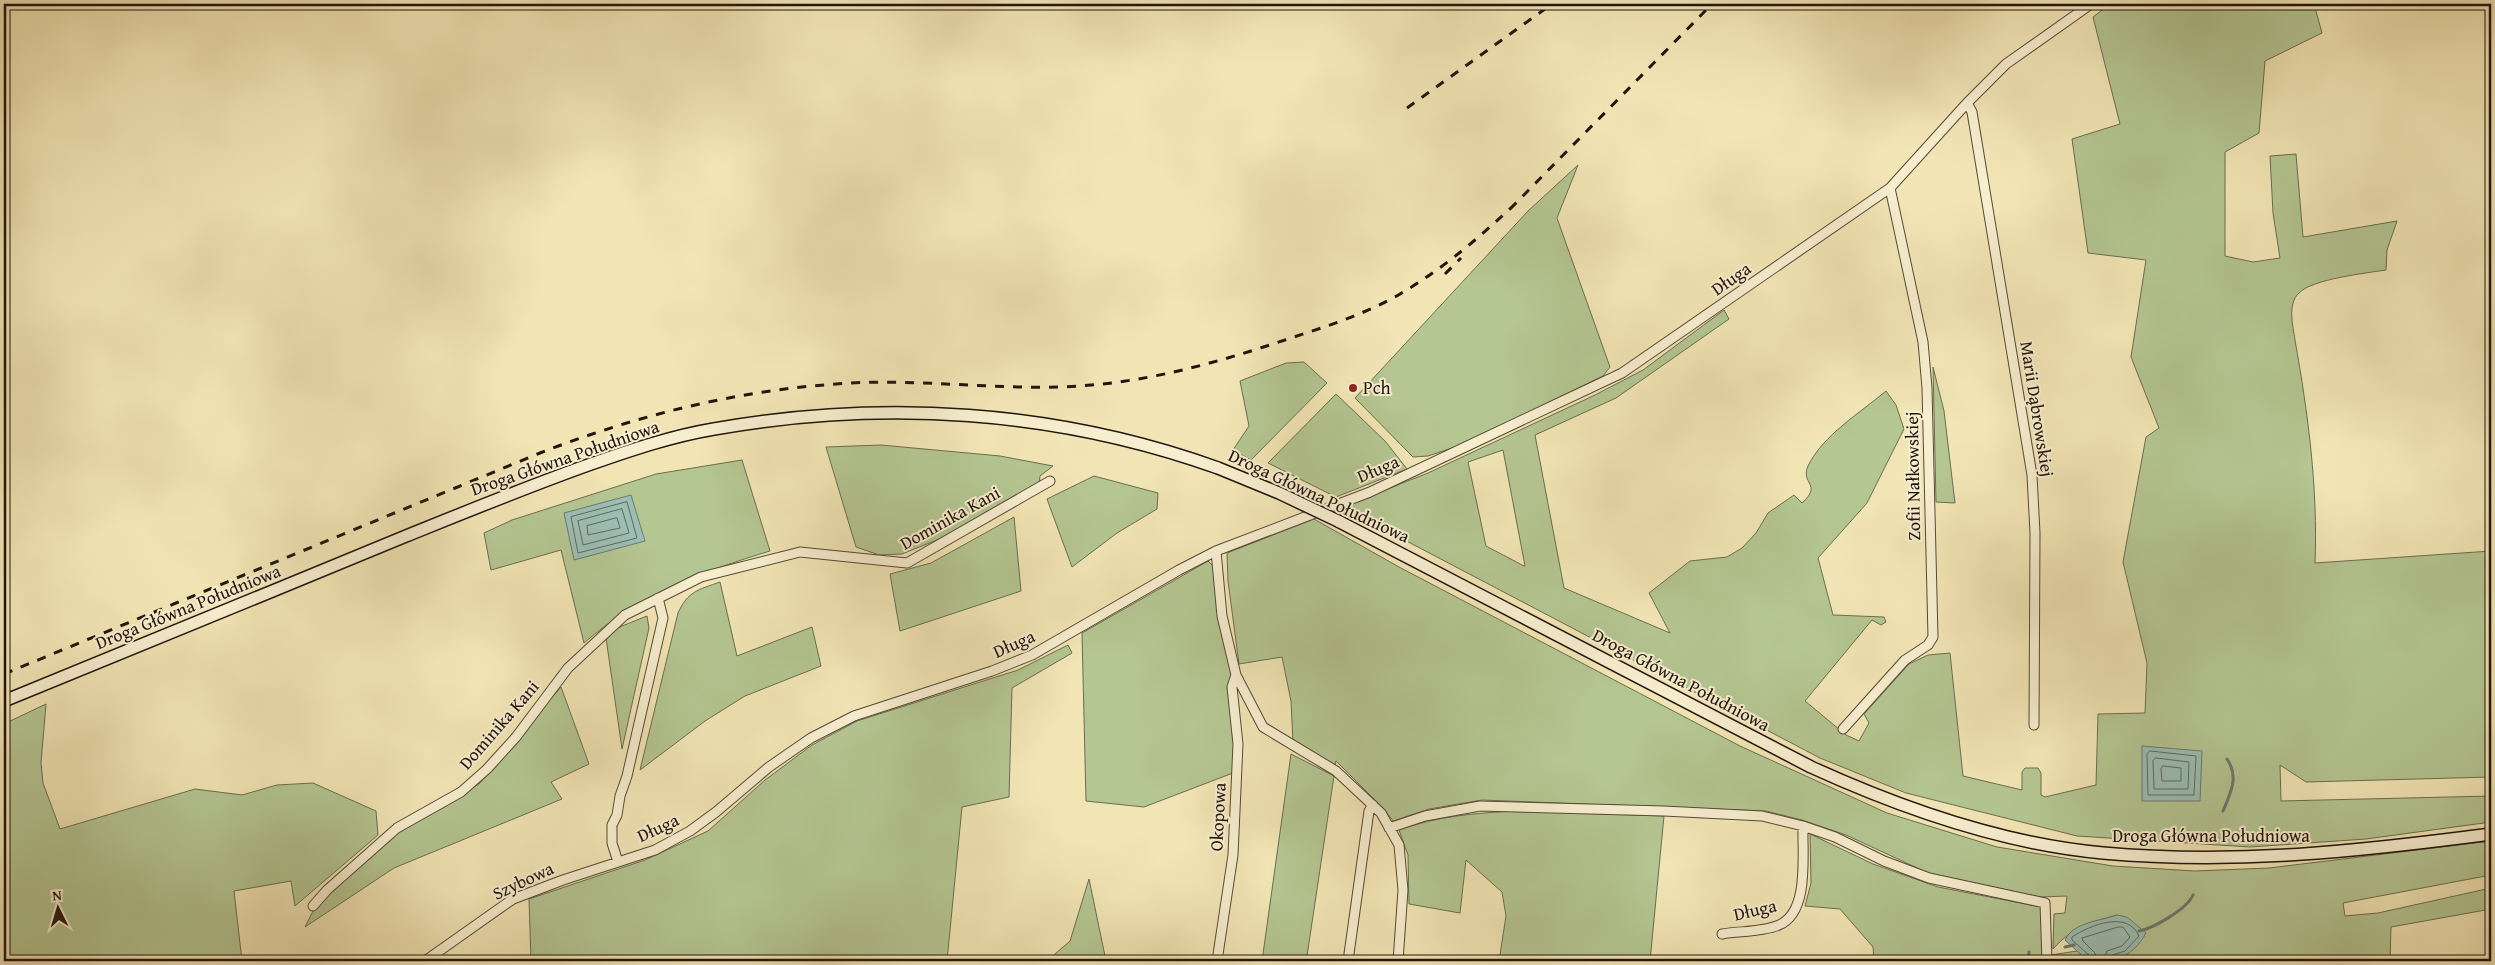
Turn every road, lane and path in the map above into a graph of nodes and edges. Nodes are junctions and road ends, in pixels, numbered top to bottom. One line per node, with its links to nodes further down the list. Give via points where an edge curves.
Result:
1 (2091, 4): 2 (street, Długa, via 2006,64)
2 (1967, 103): 3 (street, Długa); 9 (street, Marii Dąbrowskiej, via 1972,112 2032,475 2035,533)
3 (1890, 188): 5 (street, Długa, via 1622,373 1370,492); 10 (street, Zofii Nałkowskiej, via 1923,342 1933,637 1928,645 1905,660)
4 (1050, 481): 6 (street, Dominika Kani, via 907,563 800,552 701,577)
5 (1216, 551): 7 (street, Okopowa, via 1222,616); 15 (street, Długa, via 1032,655 854,716 811,738 769,767 690,831 655,850)
6 (658, 598): 15 (street, via 664,618 627,776 612,825 612,843); 16 (street, Dominika Kani, via 625,615 568,668 516,737 487,769 461,792 397,828 327,890)
7 (1236, 675): 11 (street, Okopowa, via 1263,727 1336,771); 19 (street, Okopowa, via 1232,687 1238,744 1233,855)
8 (4, 701): 14 (main road, Droga Główna Południowa, bridge, via 527,487 639,448 711,430 782,419 911,412 1029,421 1093,432 1218,468 1338,521 1811,767 1888,800 1972,827 2094,852 2216,858 2332,854)
9 (2034, 725)
10 (1843, 729)
11 (1373, 805): 13 (street, Okopowa); 20 (street, via 1369,811)
12 (1803, 826): 13 (street, via 1762,816 1480,806 1425,816); 17 (street, Długa, via 1801,898 1791,918 1779,925); 22 (street, via 1928,878 2045,903)
13 (1389, 828): 21 (street, Okopowa, via 1399,845 1402,865)
14 (2491, 834)
15 (618, 862): 18 (street, Szybowa, via 513,900)
16 (314, 906)
17 (1722, 934)
18 (425, 961)
19 (1217, 961)
20 (1348, 961)
21 (1398, 961)
22 (2047, 961)

